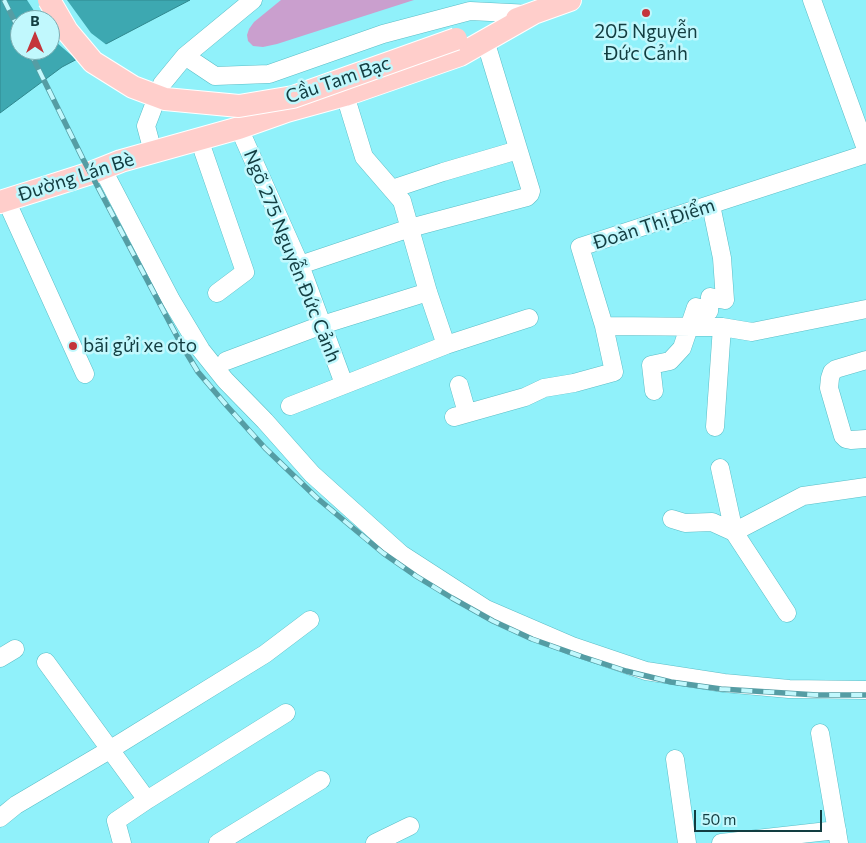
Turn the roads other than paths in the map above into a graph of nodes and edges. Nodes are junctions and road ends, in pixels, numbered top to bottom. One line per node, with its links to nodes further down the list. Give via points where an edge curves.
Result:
1 (49, 0): 5 (main road, Cầu Tam Bạc, bridge, via 67,31 93,62 133,87 165,99 239,106 293,97)
2 (253, 0): 7 (street)
3 (570, 0): 5 (main road)
4 (812, 0): 11 (street)
5 (532, 14): 6 (main road, Đường Lán Bè); 7 (street, via 470,11 383,34 270,74 216,76)
6 (485, 40): 8 (main road, Đường Lán Bè, via 460,55); 12 (street)
7 (185, 56): 13 (street, via 162,84 146,126)
8 (345, 95): 9 (main road, Đường Lán Bè); 16 (street, via 364,156)
9 (239, 128): 10 (main road, Đường Lán Bè); 20 (street, Ngõ 275 Nguyễn Đức Cảnh)
10 (199, 139): 13 (main road, Đường Lán Bè); 22 (street, via 245,272)
11 (866, 149)
12 (518, 150): 16 (street); 19 (street, via 531,191 527,197)
13 (153, 152): 15 (main road, Đường Lán Bè)
14 (866, 154): 18 (street, Đoàn Thị Điểm)
15 (102, 168): 17 (main road, Đường Lán Bè); 46 (street, via 200,350 312,474 401,554 486,608 572,646 646,670 724,683 788,689)
16 (392, 188): 19 (street, via 402,201)
17 (3, 201): 32 (street)
18 (711, 206): 26 (street, Đoàn Thị Điểm, via 580,247); 27 (street, via 722,258 726,300 710,298 709,311 696,307)
19 (410, 228): 20 (street); 21 (street)
20 (300, 265): 25 (street, Ngõ 275 Nguyễn Đức Cảnh)
21 (428, 292): 25 (street); 29 (street)
22 (217, 293)
23 (866, 310): 28 (street, via 752,332)
24 (529, 318): 29 (street)
25 (322, 325): 31 (street); 33 (street, Ngõ 275 Nguyễn Đức Cảnh)
26 (604, 326): 27 (street); 34 (street, Đoàn Thị Điểm, via 614,372 544,388 525,397 461,415)
27 (690, 326): 28 (street); 35 (street, via 682,348 670,361 652,365)
28 (722, 328): 37 (street)
29 (446, 345): 33 (street)
30 (866, 360): 38 (street, via 832,372 829,388 843,436 851,440)
31 (226, 361)
32 (85, 374)
33 (344, 384): 36 (street)
34 (459, 385)
35 (654, 392)
36 (290, 406)
37 (714, 426)
38 (866, 438)
39 (720, 468): 42 (street)
40 (866, 487): 42 (street, via 803,496)
41 (672, 519): 42 (street, via 685,523 712,522)
42 (734, 532): 43 (street)
43 (787, 612)
44 (310, 620): 49 (street, via 266,654)
45 (46, 662): 49 (street)
46 (866, 690)
47 (286, 713): 52 (street)
48 (820, 733): 55 (street)
49 (111, 749): 52 (street); 53 (street, via 16,805)
50 (676, 759): 59 (street)
51 (321, 780): 57 (street)
52 (147, 800): 56 (street, via 116,821)
53 (0, 818)
54 (410, 826): 58 (street)
55 (838, 836): 60 (street)
56 (122, 843)
57 (218, 843)
58 (375, 843)
59 (687, 843)
60 (721, 843)

